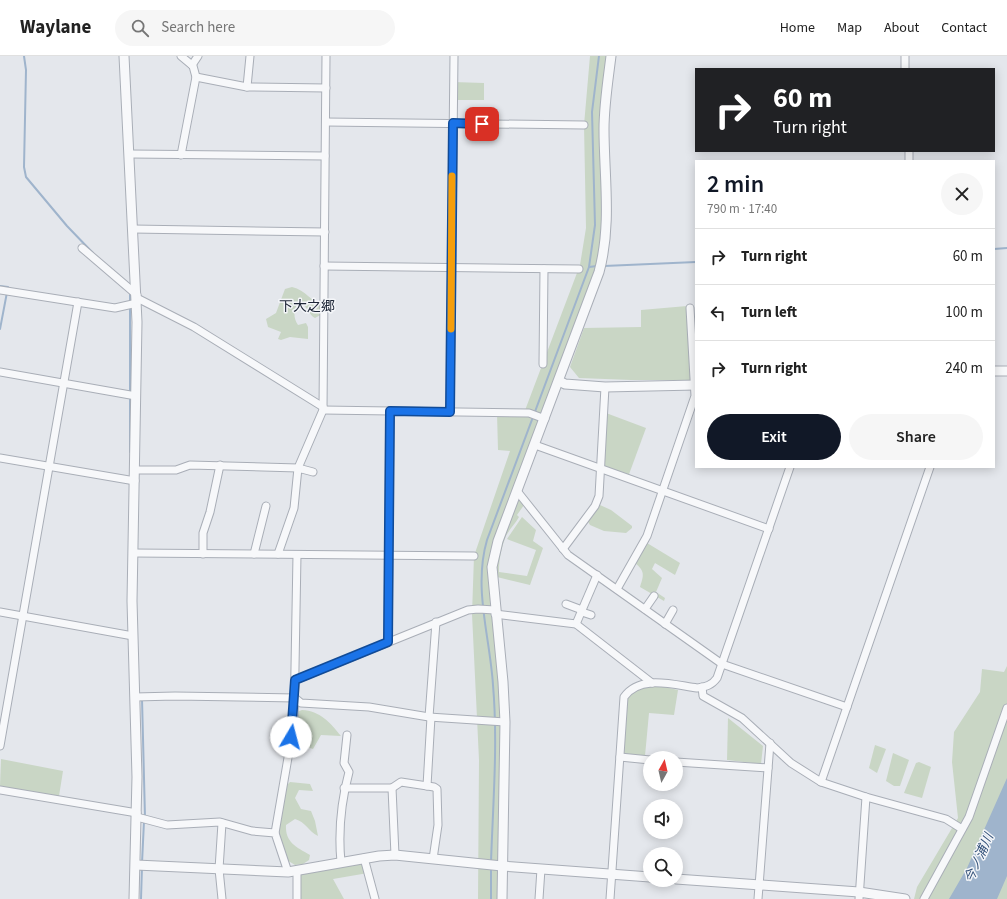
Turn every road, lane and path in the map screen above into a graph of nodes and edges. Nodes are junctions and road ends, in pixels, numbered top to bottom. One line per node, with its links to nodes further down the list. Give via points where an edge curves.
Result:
1 (124, 56): 17 (street)
2 (182, 56): 9 (street)
3 (198, 56): 9 (street)
4 (250, 56): 12 (street)
5 (326, 56): 13 (street)
6 (454, 56): 15 (street)
7 (611, 56): 35 (street, via 604,118 607,219 603,257)
8 (905, 56): 10 (street)
9 (192, 65): 11 (street)
10 (905, 68)
11 (196, 77): 12 (street); 18 (street)
12 (247, 87): 13 (street)
13 (326, 88): 14 (street)
14 (326, 122): 15 (street); 19 (street)
15 (453, 123): 16 (street); 24 (street)
16 (584, 125)
17 (130, 154): 18 (street); 20 (street)
18 (181, 155): 19 (street)
19 (325, 156): 21 (street)
20 (133, 229): 21 (street); 28 (street)
21 (325, 232): 23 (street)
22 (82, 248): 28 (street)
23 (324, 266): 24 (street); 40 (street)
24 (451, 268): 25 (street); 42 (street)
25 (544, 269): 26 (street); 31 (street)
26 (579, 269)
27 (0, 290): 29 (street)
28 (137, 298): 29 (street, via 115,308); 39 (street); 40 (street, via 194,327)
29 (78, 302): 36 (street)
30 (690, 308): 37 (street)
31 (543, 364)
32 (995, 371): 33 (street)
33 (1007, 371)
34 (0, 372): 36 (street)
35 (559, 382): 38 (street); 43 (street)
36 (64, 384): 39 (street); 47 (street)
37 (695, 385): 38 (street); 56 (street, via 695,396)
38 (605, 387): 51 (street)
39 (136, 396): 52 (street)
40 (323, 408): 41 (street); 48 (street)
41 (390, 411): 42 (street); 65 (street)
42 (450, 412): 43 (street, via 529,413)
43 (543, 418): 44 (street)
44 (535, 445): 51 (street); 55 (street)
45 (0, 458): 47 (street)
46 (220, 465): 48 (street); 52 (street, via 190,465 176,470); 61 (street, via 203,533)
47 (49, 467): 54 (street); 77 (street)
48 (298, 468): 53 (street); 63 (street, via 294,508)
49 (790, 468): 58 (street)
50 (930, 468): 89 (street)
51 (600, 469): 56 (street); 59 (street, via 600,488 595,506)
52 (135, 470): 54 (street)
53 (313, 472)
54 (134, 481): 60 (street)
55 (517, 491): 59 (street); 75 (street, via 494,556 492,571)
56 (663, 492): 58 (street); 68 (street, via 647,536)
57 (266, 506): 62 (street)
58 (768, 530): 83 (street)
59 (564, 549): 67 (street, via 568,555)
60 (133, 553): 61 (street); 81 (street)
61 (203, 554): 62 (street)
62 (254, 554): 63 (street)
63 (278, 554): 64 (street)
64 (297, 555): 65 (street); 84 (street)
65 (388, 556): 66 (street); 82 (street)
66 (474, 556)
67 (597, 575): 68 (street); 73 (street)
68 (617, 589): 71 (street)
69 (654, 596): 71 (street)
70 (566, 604): 73 (street)
71 (645, 609): 80 (street)
72 (673, 610): 80 (street)
73 (582, 611): 76 (street); 79 (street)
74 (0, 612): 77 (street)
75 (495, 612): 78 (street, via 478,608); 79 (street); 92 (street, via 503,682)
76 (591, 615)
77 (23, 617): 81 (street); 95 (street)
78 (436, 622): 82 (street); 91 (street)
79 (576, 624): 85 (street)
80 (665, 624): 83 (street)
81 (133, 636): 87 (street)
82 (388, 642): 84 (street)
83 (722, 664): 86 (street, via 713,683); 89 (street)
84 (295, 680): 88 (street)
85 (652, 683): 86 (street); 96 (street, via 634,686 624,697)
86 (702, 687): 94 (street, via 703,696 742,718)
87 (135, 697): 88 (street); 106 (street)
88 (295, 698): 91 (street, via 301,703 369,707); 109 (street, via 294,723)
89 (847, 707): 100 (street)
90 (1007, 708): 108 (street, via 969,817)
91 (430, 717): 92 (street); 101 (street)
92 (503, 722): 115 (street)
93 (347, 736): 102 (street, via 344,763 348,772)
94 (770, 743): 99 (street); 100 (street, via 791,763)
95 (0, 746)
96 (620, 757): 97 (street); 119 (street)
97 (643, 759)
98 (683, 762): 99 (street)
99 (768, 768): 122 (street)
100 (821, 782): 105 (street)
101 (426, 786): 103 (street, via 401,782); 112 (street, via 437,789 438,825)
102 (344, 788): 103 (street); 113 (street, via 339,838)
103 (392, 788): 110 (street)
104 (0, 790): 106 (street)
105 (866, 797): 108 (street, via 946,820); 123 (street)
106 (137, 815): 107 (street, via 167,825); 114 (street)
107 (222, 822): 109 (street, via 252,831); 116 (street)
108 (962, 829): 133 (street)
109 (275, 834): 118 (street)
110 (394, 855): 111 (street); 112 (street)
111 (364, 858): 113 (street); 127 (street)
112 (433, 859): 115 (street)
113 (341, 862): 118 (street)
114 (136, 866): 116 (street); 124 (street)
115 (502, 866): 117 (street); 128 (street)
116 (219, 869): 118 (street); 125 (street)
117 (541, 869): 119 (street); 129 (street)
118 (292, 871): 126 (street)
119 (612, 874): 120 (street); 130 (street)
120 (643, 876)
121 (683, 880): 122 (street)
122 (759, 885): 123 (street); 131 (street)
123 (859, 895): 132 (street)
124 (134, 899)
125 (222, 899)
126 (297, 899)
127 (375, 899)
128 (502, 899)
129 (539, 899)
130 (610, 899)
131 (758, 899)
132 (905, 899)
133 (924, 899)

